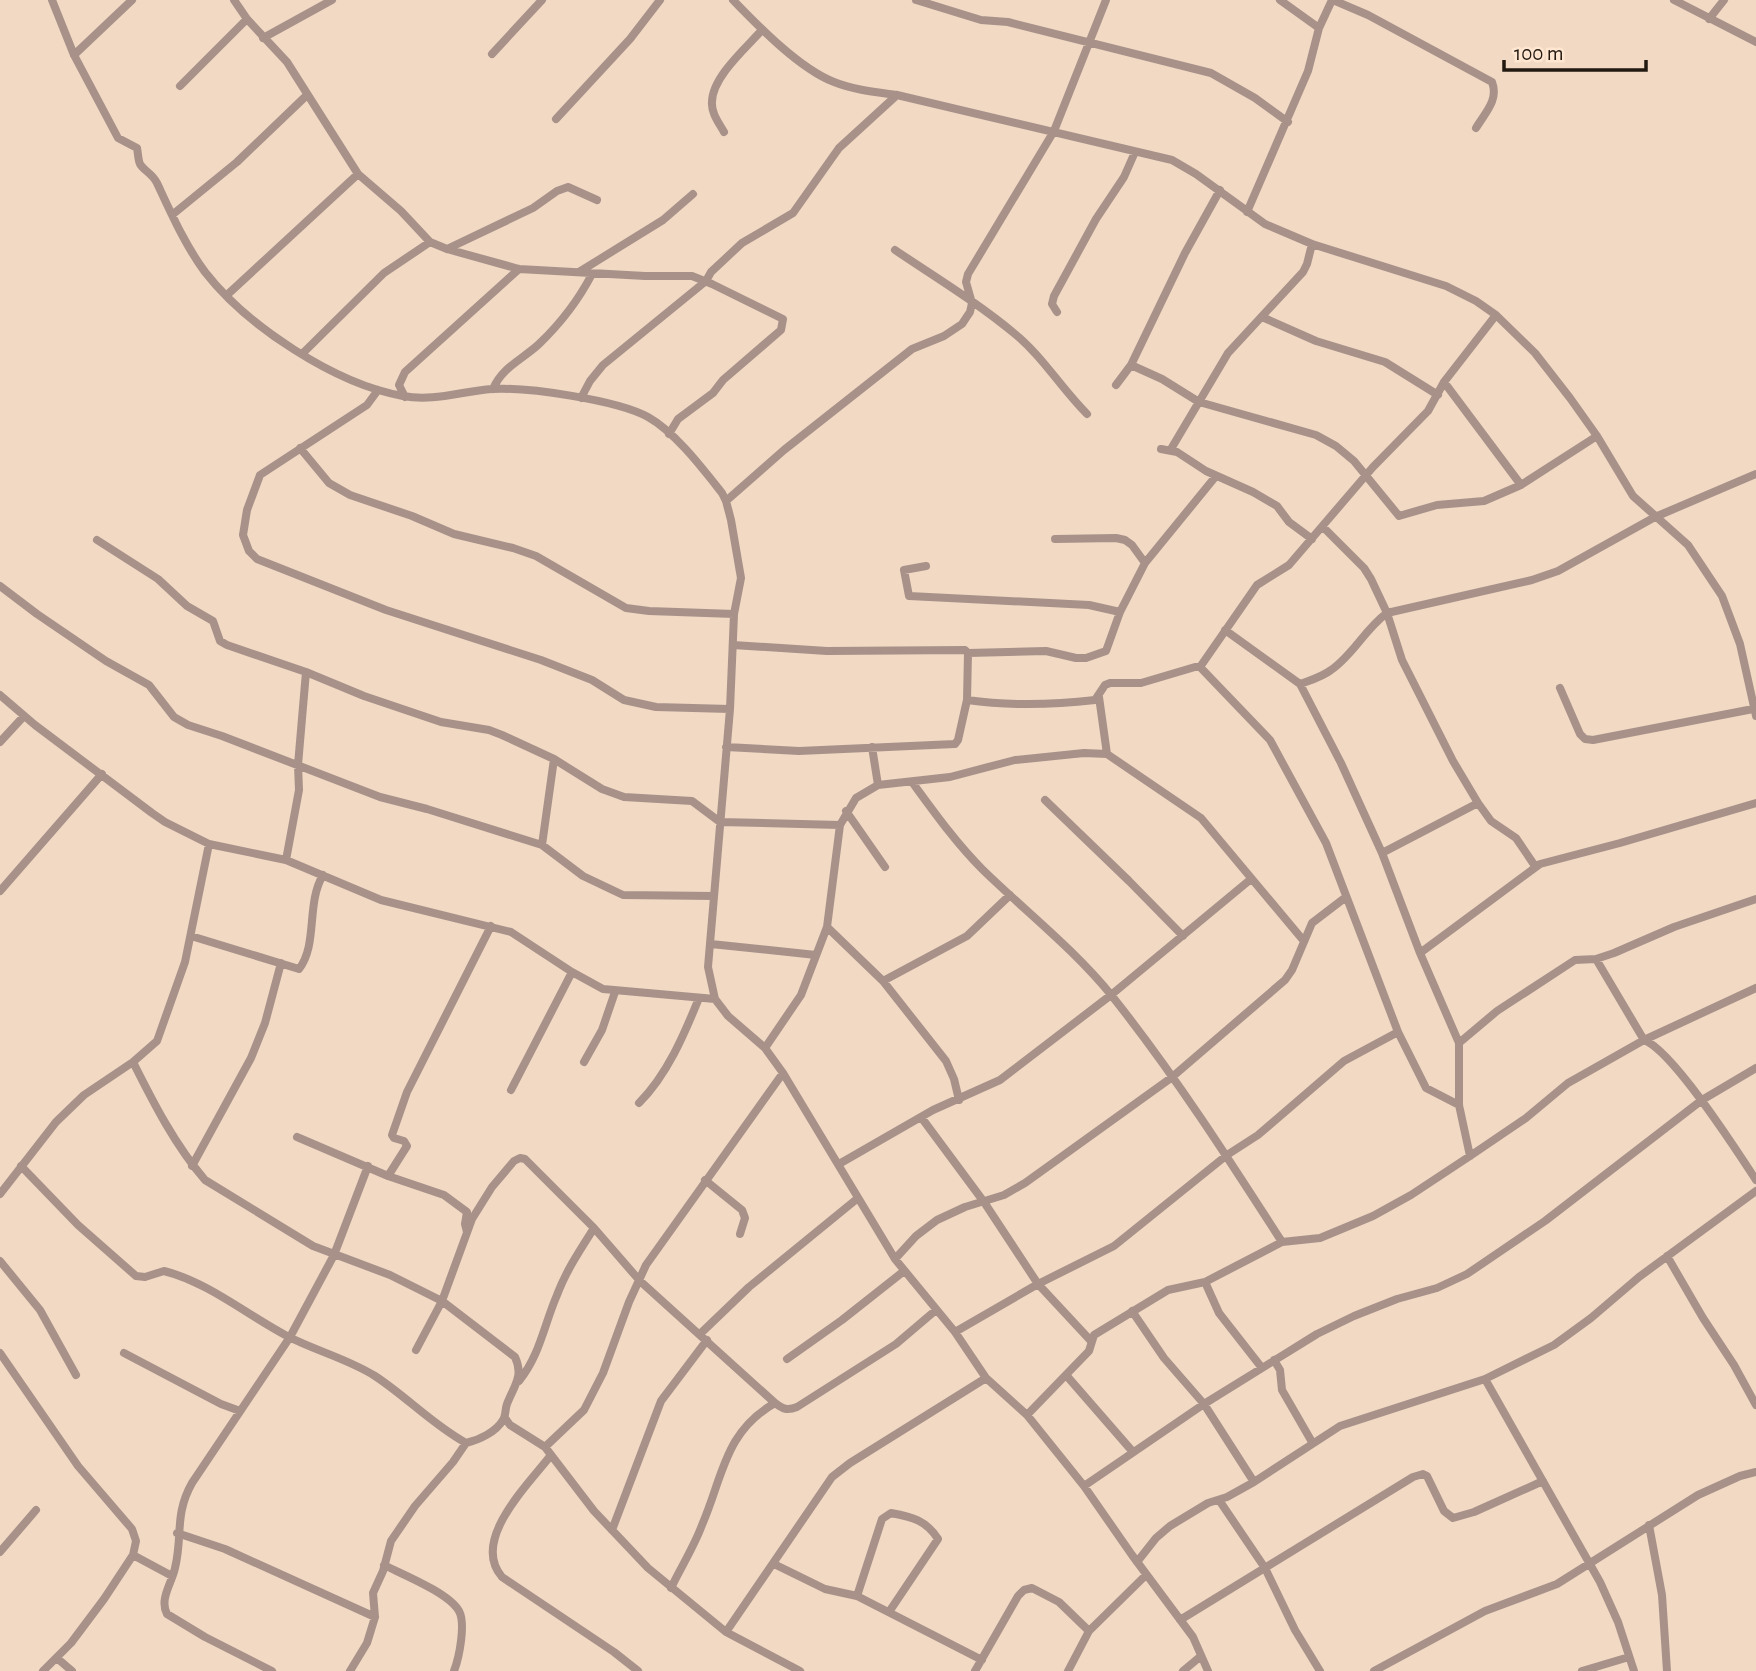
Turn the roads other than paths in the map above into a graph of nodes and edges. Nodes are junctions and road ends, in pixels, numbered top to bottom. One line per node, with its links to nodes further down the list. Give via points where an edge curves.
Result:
1 (52, 0): 22 (street)
2 (132, 0): 22 (street)
3 (234, 0): 14 (street)
4 (332, 0): 18 (street)
5 (542, 0): 21 (street)
6 (660, 0): 26 (street)
7 (733, 0): 17 (street)
8 (916, 0): 20 (street, via 963,16 1008,22)
9 (1106, 0): 20 (street)
10 (1280, 0): 16 (street)
11 (1333, 0): 16 (street); 28 (street, via 1492,82 1494,100)
12 (1674, 0): 15 (street)
13 (1724, 0): 15 (street)
14 (247, 19): 18 (street); 23 (street)
15 (1709, 19): 19 (street)
16 (1319, 28): 27 (street)
17 (762, 30): 25 (street, via 833,82); 30 (street, via 714,90 713,112)
18 (263, 38): 24 (street, via 287,62)
19 (1756, 42)
20 (1088, 44): 27 (street, via 1211,73); 29 (street)
21 (492, 54)
22 (74, 55): 37 (street, via 118,138 137,148 140,164 153,174)
23 (180, 86)
24 (307, 95): 32 (street); 37 (street, via 237,162)
25 (897, 95): 29 (street); 45 (street, via 839,148 793,213 742,243)
26 (556, 119)
27 (1288, 122): 36 (street)
28 (1476, 128)
29 (1054, 131): 31 (street); 47 (street, via 971,267 966,282)
30 (724, 132)
31 (1135, 152): 33 (street, via 1171,160); 48 (street, via 1054,296)
32 (358, 174): 38 (street); 46 (street)
33 (1220, 190): 36 (street); 52 (street)
34 (694, 194): 43 (street, via 663,220)
35 (597, 200): 40 (street, via 568,187)
36 (1247, 212): 39 (street)
37 (172, 215): 46 (street, via 205,272)
38 (430, 242): 40 (street); 51 (street, via 384,272)
39 (1312, 244): 49 (street, via 1446,286); 50 (street, via 1303,272)
40 (447, 249): 42 (street)
41 (895, 250): 47 (street)
42 (519, 269): 43 (street); 58 (street, via 405,372 399,385)
43 (579, 272): 44 (street)
44 (592, 274): 45 (street, via 692,276); 55 (street, via 564,320 502,373)
45 (706, 281): 59 (street, via 603,365); 62 (street, via 779,316 783,325 713,393 678,419)
46 (227, 295): 51 (street, via 276,339)
47 (972, 303): 61 (street, via 1040,357); 71 (street, via 955,330 912,349)
48 (1057, 312)
49 (1496, 315): 53 (street); 63 (street, via 1535,354)
50 (1262, 317): 57 (street, via 1316,341 1385,362); 60 (street, via 1228,353)
51 (302, 354): 56 (street)
52 (1130, 365): 54 (street); 60 (street)
53 (1444, 382): 57 (street); 70 (street)
54 (1116, 385)
55 (493, 389): 58 (street, via 452,397); 59 (street)
56 (378, 390): 58 (street); 64 (street, via 366,405)
57 (1438, 395): 69 (street)
58 (405, 397)
59 (581, 398): 62 (street, via 644,415)
60 (1199, 402): 66 (street); 69 (street, via 1316,435 1354,461)
61 (1087, 414)
62 (669, 434): 71 (street)
63 (1597, 436): 70 (street); 72 (street, via 1633,496)
64 (300, 448): 82 (street, via 329,482 350,495 454,534 536,556 626,608); 93 (street, via 260,475 243,535 257,559 386,610 541,660 592,680 625,700 656,707)
65 (1161, 449): 66 (street)
66 (1171, 449): 68 (street)
67 (1756, 474): 72 (street)
68 (1216, 476): 75 (street, via 1277,506); 77 (street)
69 (1365, 476): 70 (street, via 1399,516 1437,505 1484,501); 73 (street)
70 (1521, 485)
71 (726, 501): 82 (street, via 741,578)
72 (1655, 517): 81 (street, via 1558,571); 94 (street, via 1688,545 1722,596 1740,644)
73 (1323, 527): 75 (street); 81 (street, via 1364,568)
74 (1055, 539): 77 (street, via 1125,540)
75 (1312, 539): 83 (street, via 1284,570 1257,585)
76 (97, 540): 87 (street, via 213,621 223,644)
77 (1145, 563): 80 (street)
78 (926, 566): 80 (street, via 904,570 909,596 1089,605)
79 (0, 586): 101 (street, via 106,661 149,685 176,719)
80 (1120, 612): 85 (street, via 1102,654 1076,658 1046,650)
81 (1387, 612): 88 (street, via 1333,669); 106 (street, via 1402,660)
82 (734, 614): 84 (street)
83 (1225, 630): 86 (street); 88 (street)
84 (733, 645): 85 (street); 93 (street)
85 (968, 653): 92 (street)
86 (1200, 667): 91 (street, via 1141,683 1110,683); 122 (street, via 1270,740 1326,843)
87 (306, 671): 100 (street, via 442,722 502,735); 101 (street)
88 (1300, 684): 113 (street)
89 (1560, 688): 94 (street, via 1580,734 1593,740)
90 (0, 695): 95 (street)
91 (1099, 697): 92 (street, via 1060,705); 99 (street)
92 (967, 700): 98 (street, via 955,744)
93 (730, 709): 97 (street)
94 (1755, 712)
95 (24, 716): 96 (street); 102 (street)
96 (0, 742)
97 (726, 747): 98 (street, via 799,751); 109 (street)
98 (872, 747): 104 (street)
99 (1107, 754): 103 (street, via 1015,760); 118 (street, via 1201,818)
100 (554, 759): 109 (street, via 612,793 692,801); 112 (street)
101 (298, 765): 112 (street, via 380,797); 114 (street, via 299,790)
102 (102, 774): 111 (street, via 164,822); 119 (street)
103 (912, 782): 104 (street); 120 (street, via 952,836)
104 (878, 785): 108 (street, via 856,798)
105 (1045, 800): 127 (street)
106 (1478, 803): 113 (street); 115 (street, via 1491,821 1516,838)
107 (1756, 803): 115 (street)
108 (846, 811): 110 (street); 116 (street)
109 (720, 822): 110 (street); 121 (street)
110 (840, 825): 125 (street)
111 (209, 844): 114 (street); 126 (street)
112 (542, 845): 121 (street, via 583,876 623,895)
113 (1382, 853): 130 (street)
114 (286, 860): 117 (street)
115 (1535, 866): 130 (street)
116 (885, 867)
117 (323, 876): 124 (street, via 381,900); 133 (street, via 315,893 302,967)
118 (1251, 879): 127 (street); 128 (street)
119 (0, 891)
120 (1010, 895): 135 (street, via 967,936); 138 (street)
121 (714, 896): 129 (street)
122 (1346, 897): 128 (street, via 1312,923); 141 (street)
123 (1756, 899): 132 (street)
124 (491, 926): 134 (street, via 518,936); 163 (street, via 407,1093 392,1135 407,1146)
125 (827, 927): 131 (street); 135 (street)
126 (191, 936): 133 (street); 145 (street, via 157,1041)
127 (1182, 936): 138 (street)
128 (1303, 940): 149 (street, via 1285,979)
129 (711, 944): 131 (street); 140 (street, via 708,968)
130 (1420, 953): 143 (street)
131 (816, 955): 144 (street, via 802,995)
132 (1596, 959): 142 (street); 143 (street, via 1566,965)
133 (281, 963): 161 (street, via 251,1058)
134 (572, 972): 137 (street); 150 (street)
135 (883, 981): 151 (street, via 946,1061)
136 (1756, 988): 142 (street)
137 (615, 992): 139 (street); 146 (street)
138 (1111, 995): 149 (street); 151 (street, via 1000,1080)
139 (699, 998): 140 (street); 153 (street, via 653,1089)
140 (715, 999): 144 (street)
141 (1398, 1032): 154 (street, via 1426,1088); 157 (street, via 1344,1061 1258,1135)
142 (1644, 1040): 152 (street, via 1657,1048); 158 (street, via 1569,1083)
143 (1459, 1043): 154 (street)
144 (765, 1048): 148 (street)
145 (133, 1062): 160 (street, via 84,1096); 161 (street)
146 (584, 1062)
147 (1756, 1068): 152 (street)
148 (783, 1073): 159 (street); 164 (street)
149 (1171, 1078): 157 (street); 169 (street, via 1025,1183)
150 (511, 1090)
151 (959, 1100): 155 (street)
152 (1702, 1100): 165 (street); 193 (street, via 1555,1214 1467,1274 1437,1289 1354,1316)
153 (639, 1104)
154 (1459, 1105): 158 (street)
155 (920, 1117): 159 (street); 169 (street)
156 (298, 1137): 162 (street)
157 (1227, 1155): 173 (street); 181 (street, via 1114,1246)
158 (1470, 1156): 173 (street, via 1411,1195 1348,1228 1320,1238)
159 (839, 1164): 168 (street)
160 (21, 1166): 167 (street); 187 (street, via 136,1276 172,1273)
161 (192, 1166): 174 (street, via 218,1190)
162 (368, 1166): 163 (street); 174 (street)
163 (388, 1176): 171 (street, via 449,1198 467,1212)
164 (705, 1180): 172 (street, via 742,1210 745,1218); 179 (street, via 646,1265)
165 (1756, 1180)
166 (1756, 1191): 175 (street)
167 (0, 1194)
168 (858, 1198): 176 (street); 186 (street, via 749,1287)
169 (984, 1202): 176 (street, via 937,1220); 181 (street)
170 (594, 1228): 171 (street, via 520,1158 487,1194); 179 (street); 199 (street, via 569,1267 537,1355)
171 (467, 1232): 182 (street)
172 (740, 1234)
173 (1282, 1242): 180 (street)
174 (334, 1255): 182 (street, via 390,1275); 187 (street)
175 (1667, 1256): 198 (street, via 1554,1345); 202 (street)
176 (895, 1259): 178 (street)
177 (0, 1261): 195 (street, via 40,1310)
178 (904, 1271): 183 (street); 192 (street)
179 (640, 1281): 186 (street); 208 (street, via 591,1397 573,1422)
180 (1205, 1282): 184 (street, via 1168,1290); 194 (street, via 1214,1306)
181 (1038, 1284): 185 (street); 188 (street)
182 (442, 1301): 189 (street); 199 (street, via 515,1357)
183 (936, 1310): 185 (street); 200 (street, via 896,1344 797,1407 789,1410)
184 (1132, 1311): 188 (street); 201 (street)
185 (955, 1332): 197 (street)
186 (704, 1337): 200 (street); 218 (street, via 662,1401)
187 (290, 1338): 203 (street); 207 (street, via 373,1375)
188 (1091, 1341): 196 (street, via 1089,1351)
189 (416, 1350)
190 (0, 1353): 221 (street, via 78,1466 132,1529 136,1541)
191 (124, 1353): 203 (street)
192 (787, 1359)
193 (1274, 1360): 194 (street); 206 (street, via 1282,1390)
194 (1262, 1368): 201 (street)
195 (76, 1375)
196 (1066, 1375): 204 (street); 209 (street)
197 (986, 1378): 204 (street); 223 (street, via 832,1477)
198 (1485, 1379): 206 (street, via 1380,1411); 212 (street)
199 (519, 1381): 205 (street)
200 (775, 1403): 229 (street, via 744,1427 730,1447 703,1524)
201 (1204, 1404): 209 (street); 213 (street)
202 (1756, 1405)
203 (240, 1411): 219 (street, via 185,1495)
204 (1027, 1415): 214 (street)
205 (505, 1418): 207 (street, via 487,1435); 208 (street)
206 (1312, 1442): 213 (street)
207 (466, 1443): 225 (street, via 395,1534)
208 (545, 1447): 210 (street)
209 (1133, 1452): 214 (street)
210 (551, 1455): 218 (street); 245 (street, via 499,1523 492,1546 494,1562 499,1573)
211 (1756, 1472): 217 (street, via 1698,1495)
212 (1543, 1481): 224 (street); 226 (street, via 1453,1518 1444,1511 1430,1480 1423,1474 1413,1477)
213 (1254, 1482): 215 (street)
214 (1084, 1486): 222 (street)
215 (1219, 1500): 222 (street, via 1170,1526); 226 (street)
216 (36, 1510): 220 (street)
217 (1648, 1525): 224 (street); 255 (street, via 1662,1595)
218 (612, 1530): 229 (street)
219 (177, 1533): 228 (street); 232 (street, via 225,1549)
220 (0, 1552)
221 (133, 1555): 228 (street); 238 (street)
222 (1137, 1562): 227 (street)
223 (774, 1564): 230 (street, via 824,1588); 235 (street)
224 (1590, 1564): 237 (street); 252 (street, via 1557,1584 1485,1611)
225 (384, 1565): 232 (street, via 373,1593); 244 (street, via 447,1598 458,1609 461,1632)
226 (1265, 1568): 233 (street); 251 (street)
227 (1146, 1575): 233 (street); 234 (street)
228 (172, 1576): 242 (street, via 164,1600 167,1614)
229 (671, 1588): 235 (street)
230 (857, 1596): 231 (street); 231 (street, via 882,1520 891,1513 915,1518 930,1527 937,1539)
231 (889, 1612): 239 (street)
232 (375, 1617): 243 (street, via 367,1643)
233 (1180, 1620): 236 (street)
234 (1089, 1631): 239 (street, via 1059,1602 1032,1588 1024,1590); 248 (street)
235 (726, 1632): 246 (street)
236 (1201, 1656): 249 (street); 250 (street)
237 (1629, 1657): 253 (street); 254 (street)
238 (58, 1659): 240 (street); 241 (street)
239 (982, 1660): 247 (street)
240 (43, 1671)
241 (72, 1671)
242 (272, 1671)
243 (350, 1671)
244 (454, 1671)
245 (638, 1671)
246 (800, 1671)
247 (975, 1671)
248 (1068, 1671)
249 (1183, 1671)
250 (1208, 1671)
251 (1320, 1671)
252 (1374, 1671)
253 (1583, 1671)
254 (1634, 1671)
255 (1667, 1671)

